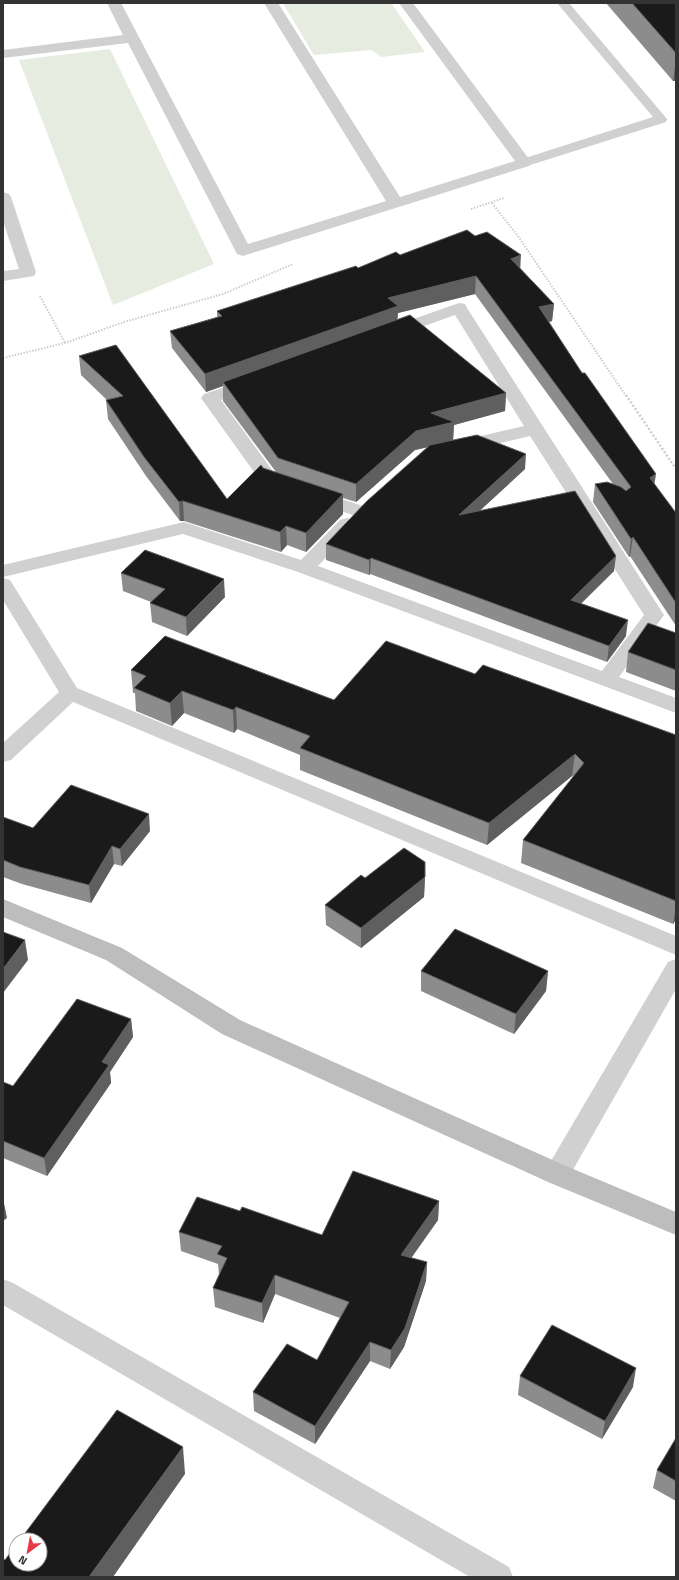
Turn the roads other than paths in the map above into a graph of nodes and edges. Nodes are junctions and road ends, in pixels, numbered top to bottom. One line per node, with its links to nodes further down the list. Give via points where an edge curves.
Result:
1 (114, 3): 5 (street)
2 (271, 3): 9 (street)
3 (406, 3): 7 (street)
4 (563, 3): 7 (lane, via 661,119)
5 (131, 38): 6 (street); 9 (street, via 243,250)
6 (3, 54)
7 (524, 163): 9 (street)
8 (3, 197): 10 (street, via 28,272)
9 (395, 202)
10 (3, 276)
11 (379, 337): 13 (street, via 459,308)
12 (268, 377): 15 (street, via 210,398 271,482 365,506)
13 (535, 429): 14 (street); 18 (street, via 654,616)
14 (446, 450)
15 (305, 568): 16 (street, via 184,528); 18 (street)
16 (3, 572)
17 (3, 584): 19 (street)
18 (606, 680): 20 (street)
19 (70, 693): 21 (street); 23 (street)
20 (676, 706)
21 (3, 755)
22 (3, 908): 25 (street, via 114,954 231,1027)
23 (676, 946)
24 (676, 968): 25 (street)
25 (557, 1174): 26 (street)
26 (676, 1224)
27 (3, 1291): 28 (street)
28 (498, 1577)

